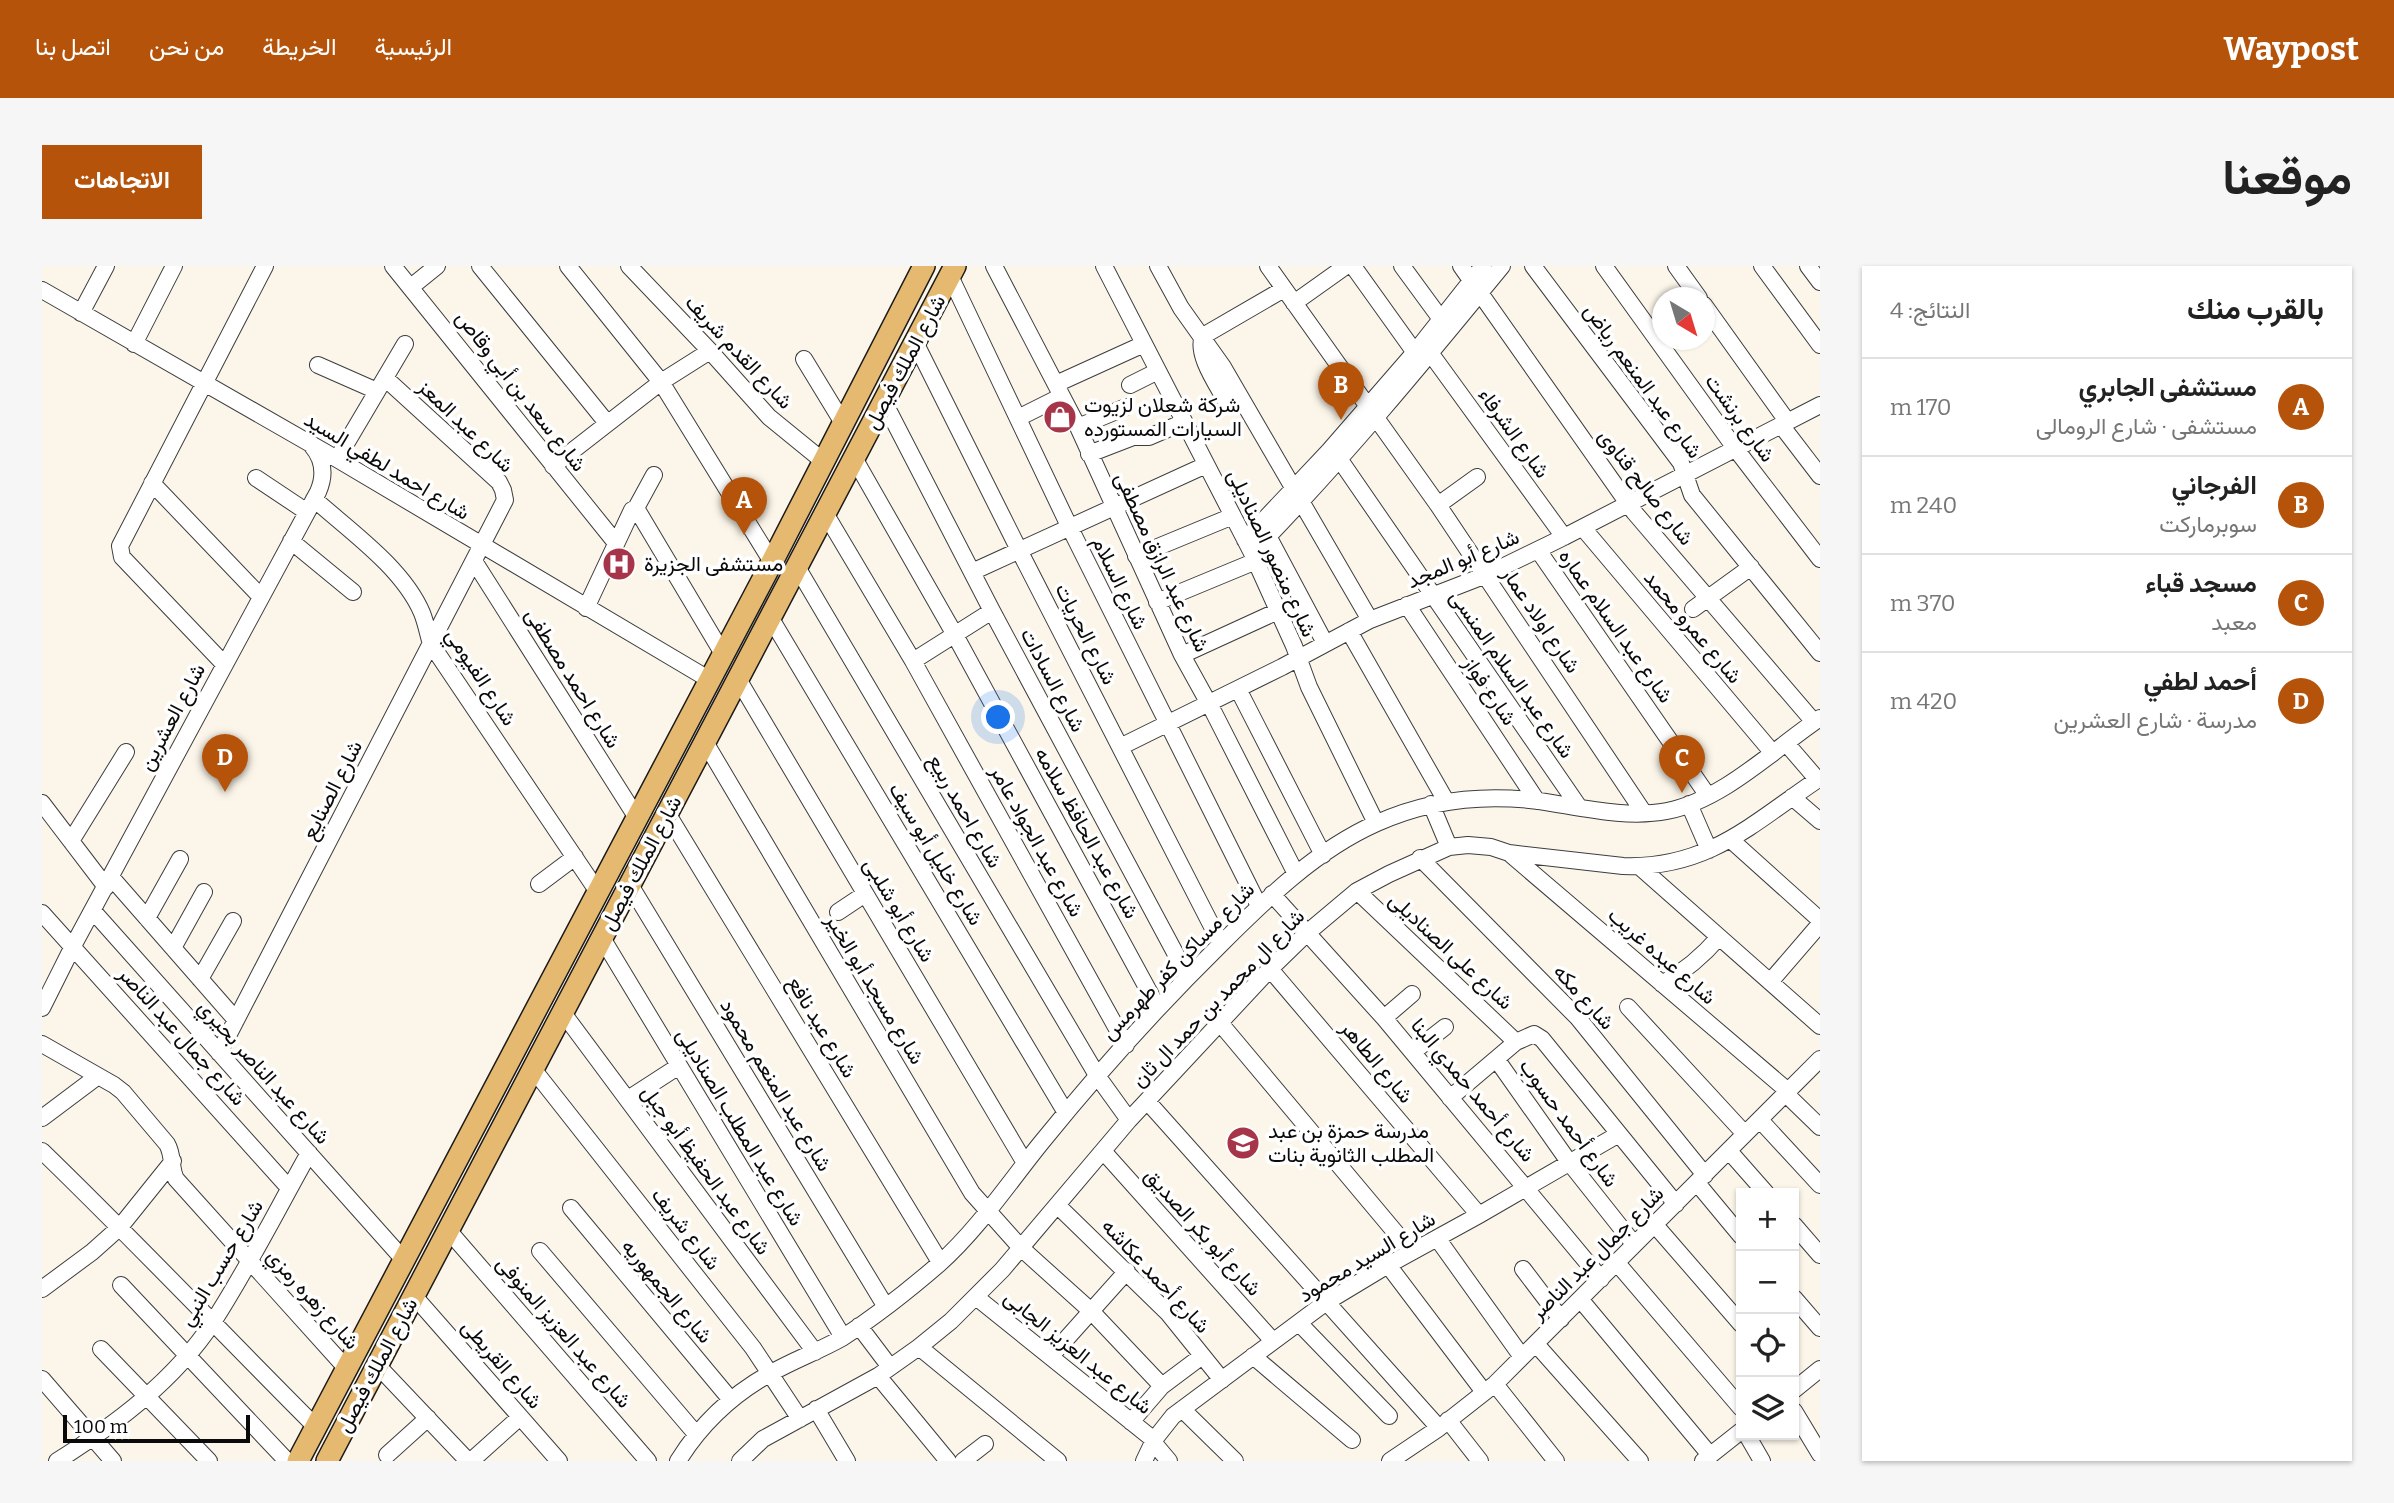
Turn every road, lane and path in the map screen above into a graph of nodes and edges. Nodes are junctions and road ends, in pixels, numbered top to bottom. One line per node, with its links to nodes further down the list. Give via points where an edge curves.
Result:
1 (106, 266): 32 (street)
2 (174, 266): 37 (street)
3 (265, 266): 47 (street)
4 (393, 266): 27 (street, شارع سعد بن أبي وقاص)
5 (437, 266): 27 (street)
6 (480, 266): 57 (street)
7 (568, 266): 46 (street)
8 (629, 266): 41 (street, شارع القدم شريف)
9 (924, 266): 59 (main road, شارع الملك فيصل)
10 (994, 266): 50 (street, شارع عبد الرازق مصطفى)
11 (1104, 266): 39 (street, شارع منصور الصناديلى)
12 (1158, 266): 35 (street)
13 (1268, 266): 31 (street, شارع اولاد عمار)
14 (1346, 266): 31 (street)
15 (1353, 266): 42 (street, شارع الشرفاء)
16 (1402, 266): 34 (street)
17 (1461, 266): 28 (street, شارع صالح قناوى)
18 (1483, 266): 28 (street)
19 (1502, 266): 28 (street)
20 (1533, 266): 71 (street, شارع عبد المنعم رياض)
21 (1604, 266): 63 (street, شارع برنشت)
22 (1676, 266): 29 (street)
23 (1762, 266): 40 (street)
24 (1808, 266): 26 (street)
25 (953, 271): 36 (main road, شارع الملك فيصل); 56 (street, شارع السلام)
26 (1820, 282)
27 (411, 287): 70 (street, شارع سعد بن أبي وقاص)
28 (1475, 287): 34 (street); 80 (street, شارع صالح قناوى)
29 (1691, 287)
30 (42, 290): 32 (street, شارع احمد لطفي السيد)
31 (1289, 296): 35 (street); 55 (street, شارع اولاد عمار)
32 (81, 313): 37 (street, شارع احمد لطفي السيد)
33 (1715, 322): 60 (street)
34 (1445, 326): 42 (street)
35 (1203, 336): 52 (street, via 1202,355); 77 (street)
36 (915, 342): 51 (main road, شارع الملك فيصل); 91 (street, شارع الحريات)
37 (134, 344): 47 (street, شارع احمد لطفي السيد)
38 (405, 344): 48 (street)
39 (1144, 344): 45 (street, شارع منصور الصناديلى); 50 (street)
40 (1820, 345)
41 (710, 351): 46 (street); 68 (street, شارع القدم شريف, via 769,417)
42 (1423, 357): 55 (street); 88 (street, شارع الشرفاء)
43 (804, 359): 59 (street, شارع القدم شريف)
44 (318, 365): 48 (street, شارع عبد المعز)
45 (1158, 372): 49 (street); 58 (street, شارع منصور الصناديلى)
46 (661, 382): 57 (street); 97 (street)
47 (204, 384): 62 (street, شارع احمد لطفي السيد); 76 (street)
48 (381, 384): 66 (street); 94 (street, شارع عبد المعز, via 499,482 505,500)
49 (1130, 385)
50 (1059, 390): 56 (street); 61 (street, شارع عبد الرازق مصطفى)
51 (884, 402): 65 (main road, شارع الملك فيصل); 100 (street, شارع السادات)
52 (1228, 405)
53 (1820, 405): 60 (street, شارع أبو المجد)
54 (1126, 407): 61 (street)
55 (1371, 413): 67 (street); 77 (street); 79 (street, شارع اولاد عمار)
56 (1018, 418): 85 (street, شارع السلام)
57 (607, 422): 70 (street)
58 (1184, 422): 64 (street, via 1149,438 1133,437); 69 (street, شارع منصور الصناديلى)
59 (842, 423): 68 (main road, شارع الملك فيصل)
60 (1784, 423): 63 (street, شارع أبو المجد); 73 (street)
61 (1078, 428): 64 (street, شارع عبد الرازق مصطفى)
62 (312, 446): 66 (street, شارع احمد لطفي السيد); 78 (street, شارع العشرين, via 323,472)
63 (1735, 448): 71 (street, شارع أبو المجد); 96 (street, شارع برنشت)
64 (1089, 454): 81 (street, شارع عبد الرازق مصطفى)
65 (854, 458): 83 (main road, شارع الملك فيصل); 115 (street, شارع عبد الحافظ سلامه)
66 (337, 459): 94 (street, شارع احمد لطفي السيد)
67 (1340, 460): 77 (street); 103 (street, شارع عبد السلام المنسى)
68 (823, 461): 97 (main road, شارع الملك فيصل)
69 (1206, 465): 81 (street); 84 (street, شارع منصور الصناديلى)
70 (553, 466): 90 (street, شارع سعد بن أبي وقاص)
71 (1686, 474): 80 (street, شارع أبو المجد); 99 (street, شارع عبد المنعم رياض, via 1692,495)
72 (654, 475): 82 (street)
73 (1820, 476)
74 (1477, 477): 79 (street)
75 (256, 478): 78 (street, شارع الفيومي)
76 (152, 482): 104 (street); 123 (street, via 120,546 122,557)
77 (1297, 495): 87 (street); 93 (street); 113 (street)
78 (310, 505): 89 (street, شارع العشرين); 117 (street, شارع الفيومي, via 379,557 400,579 422,612)
79 (1438, 505): 101 (street, شارع اولاد عمار)
80 (1628, 505): 86 (street, شارع أبو المجد); 105 (street, شارع صالح قناوى)
81 (1113, 507): 85 (street); 95 (street, شارع عبد الرازق مصطفى)
82 (636, 508): 90 (street); 119 (street)
83 (825, 513): 98 (main road, شارع الملك فيصل); 122 (street, شارع عبد الجواد عامر)
84 (1233, 516): 93 (street, شارع منصور الصناديلى); 95 (street)
85 (1069, 526): 91 (street); 129 (street, شارع السلام)
86 (1583, 528): 88 (street, شارع أبو المجد); 132 (street, شارع عمرو محمد)
87 (1268, 536): 93 (street); 116 (street)
88 (1563, 537): 92 (street, شارع أبو المجد)
89 (292, 541): 102 (street); 104 (street, شارع العشرين)
90 (616, 543): 108 (street)
91 (1019, 550): 100 (street); 131 (street, شارع الحريات)
92 (1538, 550): 101 (street, شارع أبو المجد); 135 (street, شارع عبد السلام عماره)
93 (1251, 551): 106 (street); 111 (street, شارع منصور الصناديلى)
94 (478, 554): 108 (street, شارع احمد لطفي السيد); 117 (street, شارع الصنايع); 144 (street, شارع احمد مصطفى)
95 (1136, 556): 106 (street, شارع عبد الرازق مصطفى)
96 (1820, 559)
97 (772, 562): 119 (main road, شارع الملك فيصل)
98 (797, 566): 112 (main road, شارع الملك فيصل); 204 (street, شارع احمد ربيع)
99 (1751, 567): 105 (street); 118 (street, شارع عبد المنعم رياض)
100 (972, 572): 110 (street, شارع السادات)
101 (1486, 575): 103 (street, شارع أبو المجد); 143 (street, شارع اولاد عمار)
102 (353, 592)
103 (1432, 596): 107 (street, شارع أبو المجد); 141 (street, شارع عبد السلام المنسى)
104 (261, 597): 123 (street, شارع العشرين)
105 (1708, 598): 109 (street); 128 (street, شارع صالح قناوى)
106 (1157, 602): 120 (street, شارع عبد الرازق مصطفى)
107 (1407, 605): 113 (street, شارع أبو المجد); 137 (street, شارع فواز)
108 (586, 608): 125 (street, شارع احمد لطفي السيد)
109 (1693, 609)
110 (992, 611): 115 (street); 180 (street, شارع السادات)
111 (1278, 611): 120 (street); 121 (street, شارع منصور الصناديلى)
112 (770, 617): 124 (main road, شارع الملك فيصل); 211 (street, شارع خليل أبو سيف)
113 (1370, 620): 114 (street, شارع أبو المجد)
114 (1349, 631): 116 (street, شارع أبو المجد); 139 (street)
115 (955, 635): 122 (street); 187 (street, شارع عبد الحافظ سلامه)
116 (1325, 643): 121 (street, شارع أبو المجد)
117 (431, 645): 153 (street, شارع الفيومي); 190 (street, شارع الصنايع)
118 (1820, 653)
119 (723, 654): 125 (main road, شارع الملك فيصل)
120 (1182, 655): 127 (street, شارع عبد الرازق مصطفى)
121 (1298, 658): 126 (street, شارع أبو المجد); 146 (street, شارع منصور الصناديلى)
122 (913, 661): 196 (street, شارع عبد الجواد عامر)
123 (224, 664): 158 (street, شارع العشرين)
124 (738, 679): 130 (main road, شارع الملك فيصل); 164 (street, شارع أبو شلبى)
125 (709, 680): 144 (main road, شارع الملك فيصل)
126 (1238, 689): 127 (street, شارع أبو المجد); 152 (street)
127 (1208, 704): 129 (street, شارع أبو المجد); 157 (street, شارع عبد الرازق مصطفى)
128 (1817, 720): 132 (street, شارع مساكن كفر طهرمس)
129 (1167, 724): 131 (street, شارع أبو المجد); 166 (street, شارع السلام)
130 (705, 742): 142 (main road, شارع الملك فيصل); 235 (street, شارع مسجد أبو الخير)
131 (1120, 747): 176 (street, شارع الحريات)
132 (1779, 748): 134 (street, شارع عمرو محمد); 135 (street, شارع مساكن كفر طهرمس)
133 (126, 752): 147 (street)
134 (1819, 779): 136 (street, شارع ال محمد بن حمد ال ثان)
135 (1708, 796): 140 (street, شارع مساكن كفر طهرمس)
136 (1792, 797): 145 (street); 148 (street, شارع ال محمد بن حمد ال ثان)
137 (1537, 801): 139 (street, شارع مساكن كفر طهرمس, via 1492,798); 141 (street, شارع مساكن كفر طهرمس)
138 (42, 803): 147 (street)
139 (1439, 803): 146 (street, شارع مساكن كفر طهرمس); 149 (street)
140 (1689, 804): 143 (street, شارع مساكن كفر طهرمس); 150 (street)
141 (1578, 807): 143 (street, شارع مساكن كفر طهرمس)
142 (667, 813): 160 (main road, شارع الملك فيصل); 250 (street, شارع عيد نافع)
143 (1644, 813)
144 (637, 818): 161 (main road, شارع الملك فيصل)
145 (1820, 821)
146 (1376, 823): 152 (street, شارع مساكن كفر طهرمس)
147 (71, 841): 158 (street)
148 (1731, 841): 150 (street, شارع ال محمد بن حمد ال ثان); 172 (street)
149 (1449, 847): 151 (street, شارع ال محمد بن حمد ال ثان, via 1468,845); 154 (street, شارع ال محمد بن حمد ال ثان)
150 (1709, 850): 156 (street, شارع ال محمد بن حمد ال ثان)
151 (1509, 853): 156 (street, شارع ال محمد بن حمد ال ثان); 183 (street, شارع عبده غريب)
152 (1323, 855): 157 (street, شارع مساكن كفر طهرمس)
153 (575, 857): 159 (street); 161 (street, شارع الفيومي)
154 (1420, 858): 162 (street, شارع ال محمد بن حمد ال ثان); 227 (street, شارع مكه, via 1572,1012)
155 (180, 859): 170 (street)
156 (1640, 867): 174 (street)
157 (1296, 874): 165 (street, شارع مساكن كفر طهرمس)
158 (108, 882): 167 (street, شارع العشرين); 170 (street)
159 (539, 884)
160 (630, 885): 175 (main road, شارع الملك فيصل); 263 (street, شارع عبد المنعم محمود)
161 (598, 891): 205 (main road, شارع الملك فيصل)
162 (1357, 891): 173 (street, شارع ال محمد بن حمد ال ثان); 194 (street, شارع على الصناديلى)
163 (204, 892): 178 (street)
164 (865, 894): 168 (street); 226 (street, شارع أبو شلبى)
165 (1272, 894): 166 (street, شارع مساكن كفر طهرمس); 173 (street, شارع أحمد حمدي البنا)
166 (1259, 906): 176 (street, شارع مساكن كفر طهرمس)
167 (93, 911): 177 (street, شارع العشرين); 198 (street, شارع عبد الناصر بحيري)
168 (838, 912)
169 (42, 914): 177 (street, شارع جمال عبد الناصر)
170 (147, 918): 178 (street)
171 (233, 921): 181 (street)
172 (1820, 922): 182 (street)
173 (1307, 933): 179 (street, شارع ال محمد بن حمد ال ثان); 189 (street, شارع أحمد حمدي البنا)
174 (1719, 937): 182 (street); 183 (street, via 1693,964)
175 (601, 938): 188 (main road, شارع الملك فيصل); 201 (street, شارع عبد المطلب الصناديلى)
176 (1220, 944): 180 (street, شارع مساكن كفر طهرمس)
177 (73, 946): 186 (street, شارع العشرين); 230 (street, شارع جمال عبد الناصر)
178 (173, 948): 181 (street)
179 (1270, 969): 191 (street, شارع ال محمد بن حمد ال ثان); 236 (street, شارع الطاهر)
180 (1188, 976): 187 (street, شارع مساكن كفر طهرمس)
181 (200, 979): 190 (street)
182 (1770, 982): 192 (street)
183 (1662, 984): 207 (street, شارع عبده غريب)
184 (1412, 995): 189 (street)
185 (1628, 1007): 219 (street)
186 (42, 1008)
187 (1158, 1008): 196 (street, شارع مساكن كفر طهرمس)
188 (563, 1013): 202 (main road, شارع الملك فيصل); 209 (street, شارع عبد الحفيظ أبو جبل)
189 (1384, 1018): 197 (street, شارع أحمد حمدي البنا)
190 (236, 1020): 198 (street, شارع الصنايع)
191 (1220, 1023): 210 (street, شارع ال محمد بن حمد ال ثان); 246 (street)
192 (1820, 1026)
193 (1446, 1027): 197 (street)
194 (1517, 1042): 200 (street); 218 (street, via 1534,1034 1542,1039)
195 (42, 1044): 203 (street, شارع زهره رمزي)
196 (1126, 1045): 204 (street, شارع مساكن كفر طهرمس)
197 (1413, 1052): 208 (street, شارع أحمد حمدي البنا)
198 (219, 1053): 223 (street, شارع عبد الناصر بحيري)
199 (1820, 1059): 207 (street, شارع جمال عبد الناصر)
200 (1497, 1060): 208 (street); 225 (street, شارع أحمد حسوب)
201 (679, 1066): 209 (street); 271 (street, شارع عبد المطلب الصناديلى)
202 (533, 1069): 206 (main road, شارع الملك فيصل); 286 (street, شارع شريف)
203 (98, 1076): 213 (street); 224 (street, شارع زهره رمزي, via 123,1092 167,1144)
204 (1098, 1077): 211 (street, شارع مساكن كفر طهرمس); 215 (street, شارع احمد ربيع)
205 (499, 1080): 206 (main road, via 508,1092); 212 (main road, شارع الملك فيصل)
206 (523, 1089): 216 (main road, شارع الملك فيصل)
207 (1787, 1092): 214 (street, شارع جمال عبد الناصر); 217 (street, شارع عبده غريب)
208 (1450, 1098): 229 (street, شارع أحمد حمدي البنا)
209 (628, 1099): 276 (street, شارع عبد الحفيظ أبو جبل)
210 (1147, 1101): 215 (street, شارع ال محمد بن حمد ال ثان); 261 (street)
211 (1066, 1113): 226 (street, شارع مساكن كفر طهرمس)
212 (480, 1117): 216 (main road, via 491,1114); 249 (main road, شارع الملك فيصل)
213 (42, 1118)
214 (1760, 1119): 219 (street, شارع جمال عبد الناصر); 228 (street)
215 (1129, 1120): 221 (street, شارع ال محمد بن حمد ال ثان)
216 (504, 1124): 240 (main road, شارع الملك فيصل)
217 (1820, 1127)
218 (1619, 1134): 225 (street, شارع السيد محمود); 232 (street)
219 (1745, 1135): 222 (street, شارع جمال عبد الناصر)
220 (42, 1151): 238 (street)
221 (1103, 1151): 233 (street, شارع ال محمد بن حمد ال ثان); 272 (street, شارع أبو بكر الصديق)
222 (1729, 1151): 227 (street, شارع جمال عبد الناصر); 231 (street)
223 (309, 1153): 230 (street, شارع حسب النبي); 249 (street, شارع عبد الناصر بحيري)
224 (173, 1161): 238 (street); 248 (street, شارع زهره رمزي, via 176,1180)
225 (1569, 1162): 229 (street, شارع السيد محمود); 243 (street, شارع أحمد حسوب)
226 (1025, 1163): 235 (street, شارع مساكن كفر طهرمس)
227 (1701, 1179): 232 (street, شارع جمال عبد الناصر); 239 (street, شارع مكه)
228 (1820, 1185)
229 (1526, 1187): 236 (street, شارع السيد محمود); 255 (street, شارع أحمد حمدي البنا)
230 (289, 1188): 248 (street, شارع حسب النبي)
231 (1762, 1188)
232 (1676, 1204): 237 (street, شارع جمال عبد الناصر)
233 (1057, 1205): 244 (street, شارع ال محمد بن حمد ال ثان); 254 (street, شارع أحمد عكاشه)
234 (571, 1208): 293 (street, شارع الجمهوريه)
235 (987, 1212): 244 (street, شارع مسجد أبو الخير); 250 (street, شارع مساكن كفر طهرمس)
236 (1479, 1215): 242 (street, شارع السيد محمود)
237 (1655, 1225): 243 (street, شارع جمال عبد الناصر); 265 (street)
238 (120, 1227): 257 (street); 267 (street)
239 (1736, 1229)
240 (449, 1230): 258 (main road, شارع الملك فيصل); 325 (street, شارع عبد العزيز المنوفى)
241 (1799, 1231): 247 (street)
242 (1437, 1238): 246 (street, شارع السيد محمود); 281 (street)
243 (1634, 1244): 251 (street, شارع جمال عبد الناصر)
244 (1021, 1248): 259 (street, شارع ال محمد بن حمد ال ثان); 264 (street, شارع مسجد أبو الخير)
245 (540, 1251): 305 (street)
246 (1411, 1251): 252 (street, شارع السيد محمود)
247 (1820, 1255)
248 (249, 1260): 267 (street, شارع حسب النبي); 283 (street, شارع زهره رمزي)
249 (404, 1261): 283 (main road, شارع الملك فيصل)
250 (940, 1262): 263 (street, شارع مساكن كفر طهرمس)
251 (1617, 1262): 255 (street, شارع جمال عبد الناصر); 294 (street)
252 (1388, 1265): 261 (street, شارع السيد محمود); 291 (street)
253 (1523, 1269): 266 (street)
254 (1126, 1271): 264 (street); 279 (street, شارع أحمد عكاشه)
255 (1601, 1279): 260 (street, شارع جمال عبد الناصر)
256 (121, 1285): 277 (street)
257 (42, 1289)
258 (414, 1296): 282 (main road, شارع الملك فيصل); 298 (street, شارع القريطى)
259 (976, 1297): 274 (street, شارع ال محمد بن حمد ال ثان); 278 (street, شارع عبد العزيز الجابى)
260 (1580, 1299): 266 (street, شارع جمال عبد الناصر); 317 (street)
261 (1325, 1303): 268 (street, شارع السيد محمود); 303 (street)
262 (1799, 1304): 270 (street)
263 (886, 1307): 269 (street, شارع مساكن كفر طهرمس)
264 (1091, 1311): 278 (street); 290 (street, شارع مسجد أبو الخير)
265 (1736, 1318)
266 (1561, 1319): 273 (street, شارع جمال عبد الناصر)
267 (212, 1323): 277 (street, شارع حسب النبي); 304 (street)
268 (1299, 1323): 272 (street, شارع السيد محمود); 297 (street)
269 (859, 1326): 271 (street, شارع مساكن كفر طهرمس); 285 (street)
270 (1820, 1328)
271 (843, 1337): 276 (street, شارع مساكن كفر طهرمس)
272 (1273, 1341): 280 (street, شارع السيد محمود)
273 (1536, 1344): 281 (street, شارع جمال عبد الناصر); 336 (street)
274 (919, 1347): 285 (street, شارع ال محمد بن حمد ال ثان); 330 (street)
275 (102, 1349): 292 (street)
276 (815, 1352): 286 (street, شارع مساكن كفر طهرمس)
277 (187, 1354): 292 (street, شارع حسب النبي); 323 (street)
278 (1051, 1356): 302 (street, شارع عبد العزيز الجابى)
279 (1202, 1356): 288 (street, شارع أحمد عكاشه); 290 (street)
280 (1253, 1356): 288 (street, شارع السيد محمود); 308 (street)
281 (1522, 1357): 291 (street, شارع جمال عبد الناصر)
282 (377, 1364): 299 (street); 314 (main road, شارع الملك فيصل)
283 (347, 1368): 304 (main road, شارع الملك فيصل)
284 (1820, 1369): 289 (street)
285 (884, 1372): 295 (street, شارع ال محمد بن حمد ال ثان); 328 (street)
286 (770, 1373): 293 (street, شارع مساكن كفر طهرمس); 300 (street, شارع شريف)
287 (42, 1379): 307 (street)
288 (1222, 1380): 296 (street, شارع السيد محمود)
289 (1799, 1385)
290 (1162, 1386): 302 (street)
291 (1490, 1388): 303 (street, شارع جمال عبد الناصر); 335 (street)
292 (147, 1396): 307 (street, شارع حسب النبي); 322 (street)
293 (731, 1400): 305 (street, شارع مساكن كفر طهرمس)
294 (1736, 1402)
295 (816, 1409): 300 (street, شارع ال محمد بن حمد ال ثان); 327 (street)
296 (1182, 1409): 310 (street, شارع السيد محمود); 333 (street)
297 (1389, 1416)
298 (520, 1417): 318 (street); 319 (street, شارع القريطى)
299 (428, 1418): 313 (street); 318 (street)
300 (800, 1419): 315 (street, شارع ال محمد بن حمد ال ثان, via 763,1439)
301 (1799, 1419): 312 (street)
302 (1131, 1422): 310 (street, شارع عبد العزيز الجابى)
303 (1444, 1424): 316 (street, شارع جمال عبد الناصر); 334 (street)
304 (316, 1427): 324 (main road, شارع الملك فيصل)
305 (696, 1434): 326 (street, شارع مساكن كفر طهرمس)
306 (1736, 1435): 317 (street)
307 (93, 1439): 320 (street, شارع حسب النبي); 321 (street)
308 (1352, 1440)
309 (1750, 1440): 337 (street)
310 (1154, 1441): 331 (street, شارع السيد محمود); 332 (street, شارع عبد العزيز الجابى)
311 (985, 1444): 329 (street)
312 (1820, 1454)
313 (387, 1455)
314 (335, 1457)
315 (747, 1458)
316 (1395, 1459)
317 (1707, 1459)
318 (464, 1460)
319 (557, 1460)
320 (57, 1461)
321 (113, 1461)
322 (209, 1461)
323 (287, 1461)
324 (298, 1461)
325 (648, 1461)
326 (678, 1461)
327 (847, 1461)
328 (948, 1461)
329 (963, 1461)
330 (1058, 1461)
331 (1144, 1461)
332 (1169, 1461)
333 (1235, 1461)
334 (1480, 1461)
335 (1556, 1461)
336 (1640, 1461)
337 (1762, 1461)

